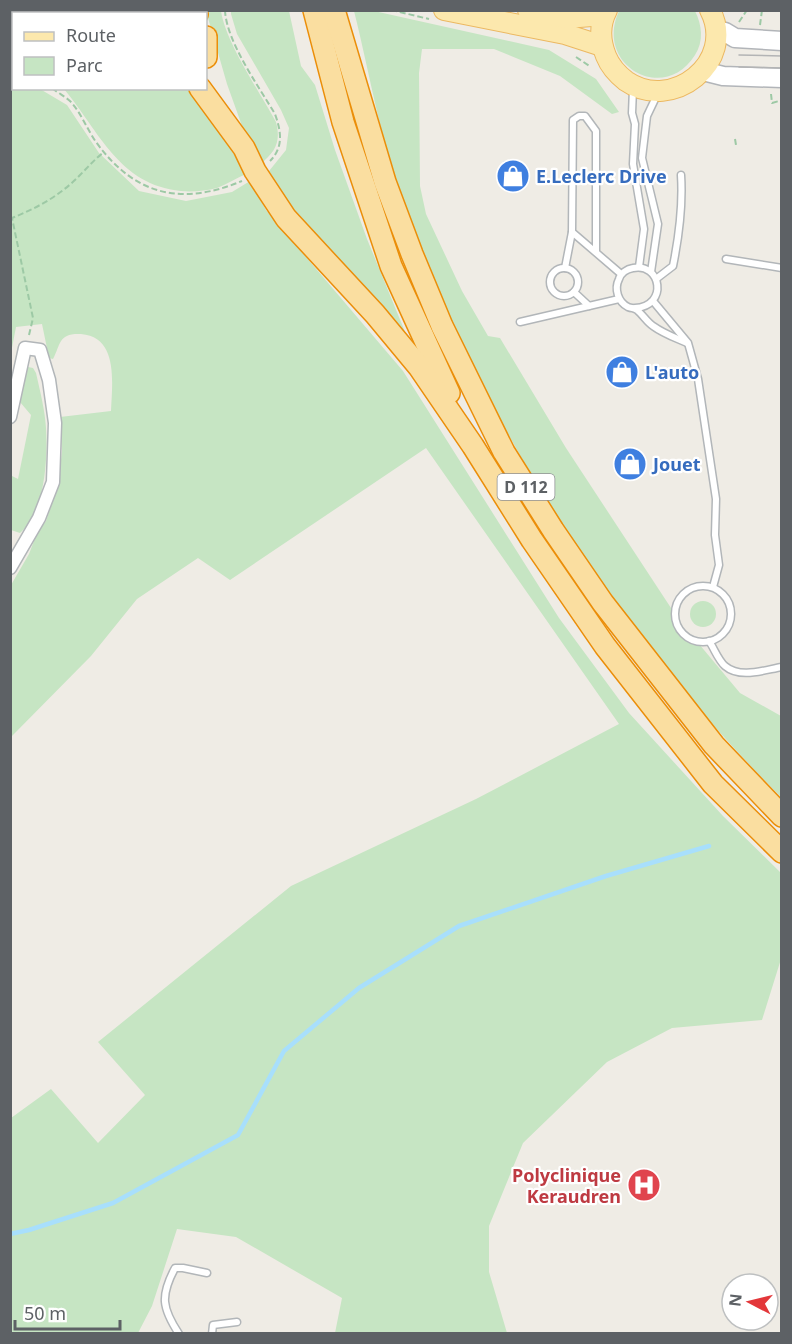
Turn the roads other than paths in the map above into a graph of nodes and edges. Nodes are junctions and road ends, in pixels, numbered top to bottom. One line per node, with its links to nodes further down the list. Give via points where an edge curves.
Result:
1 (314, 10): 35 (highway, D 112, via 343,122 391,266)
2 (334, 10): 16 (highway, D 112)
3 (343, 10): 16 (highway)
4 (528, 10): 6 (main road, via 567,18)
5 (710, 10): 8 (main road)
6 (606, 13): 10 (main road)
7 (439, 15): 10 (main road, via 565,34)
8 (716, 30): 9 (main road, via 735,38); 11 (main road, via 715,45)
9 (782, 41)
10 (602, 46): 13 (main road, via 608,62)
11 (703, 71): 12 (main road); 15 (main road, via 675,89)
12 (776, 83)
13 (633, 86): 15 (main road); 21 (lane, via 633,164 644,230)
14 (201, 90): 35 (highway, via 244,148 286,218 375,314)
15 (658, 92): 24 (lane, via 647,117 642,158 658,224)
16 (361, 104): 42 (highway, D 112, via 412,254 442,326 504,452 603,603 714,745)
17 (681, 175): 26 (lane, via 673,266)
18 (572, 232): 19 (lane); 19 (lane, via 573,120 585,116 596,131); 22 (lane)
19 (596, 252): 25 (lane)
20 (726, 259): 23 (lane)
21 (639, 267): 24 (lane); 25 (lane)
22 (565, 268): 27 (lane, via 578,279); 27 (lane, via 552,273 550,287 561,296)
23 (782, 268)
24 (651, 272): 26 (lane)
25 (621, 274): 28 (lane, via 616,286)
26 (656, 279): 29 (lane, via 658,290)
27 (574, 292): 30 (lane)
28 (619, 299): 30 (lane); 31 (lane)
29 (653, 302): 31 (lane); 33 (lane)
30 (589, 306): 32 (lane)
31 (635, 308): 33 (lane, via 652,326)
32 (520, 322)
33 (688, 343): 39 (lane, via 698,379 716,499 719,565)
34 (10, 417): 37 (street, via 25,348 40,350 55,423 53,482)
35 (473, 446): 43 (highway, D 112, via 605,646 713,784)
36 (10, 542): 37 (street)
37 (19, 554): 38 (street)
38 (10, 568)
39 (713, 587): 40 (lane, via 726,597 731,612 728,627); 40 (lane, via 690,589 676,608 681,630 694,639)
40 (709, 641): 41 (lane, via 724,665 735,672)
41 (782, 667)
42 (782, 816)
43 (782, 852)
44 (207, 1273): 46 (lane, via 175,1269 167,1284 164,1297 168,1316)
45 (237, 1322): 47 (lane, via 213,1325)
46 (179, 1334)
47 (212, 1334)

